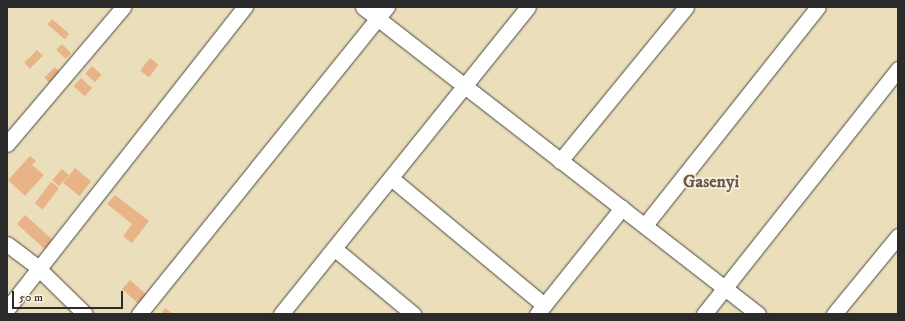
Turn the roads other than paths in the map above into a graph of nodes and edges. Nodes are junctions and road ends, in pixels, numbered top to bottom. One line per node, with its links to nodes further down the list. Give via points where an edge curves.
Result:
1 (123, 7): 10 (street)
2 (245, 7): 18 (street)
3 (363, 7): 7 (street)
4 (528, 7): 9 (street)
5 (686, 7): 11 (street)
6 (818, 7): 14 (street)
7 (383, 13): 9 (street); 23 (street)
8 (898, 69): 19 (street)
9 (464, 86): 11 (street); 12 (street)
10 (7, 144)
11 (560, 161): 13 (street)
12 (391, 178): 17 (street); 21 (street)
13 (622, 208): 14 (street); 21 (street)
14 (645, 225): 19 (street)
15 (898, 236): 28 (street)
16 (7, 244): 18 (street)
17 (335, 249): 24 (street); 25 (street)
18 (37, 267): 20 (street); 22 (street)
19 (727, 288): 26 (street); 27 (street)
20 (7, 309)
21 (541, 310)
22 (84, 314)
23 (139, 314)
24 (281, 314)
25 (413, 314)
26 (704, 314)
27 (758, 314)
28 (834, 314)

